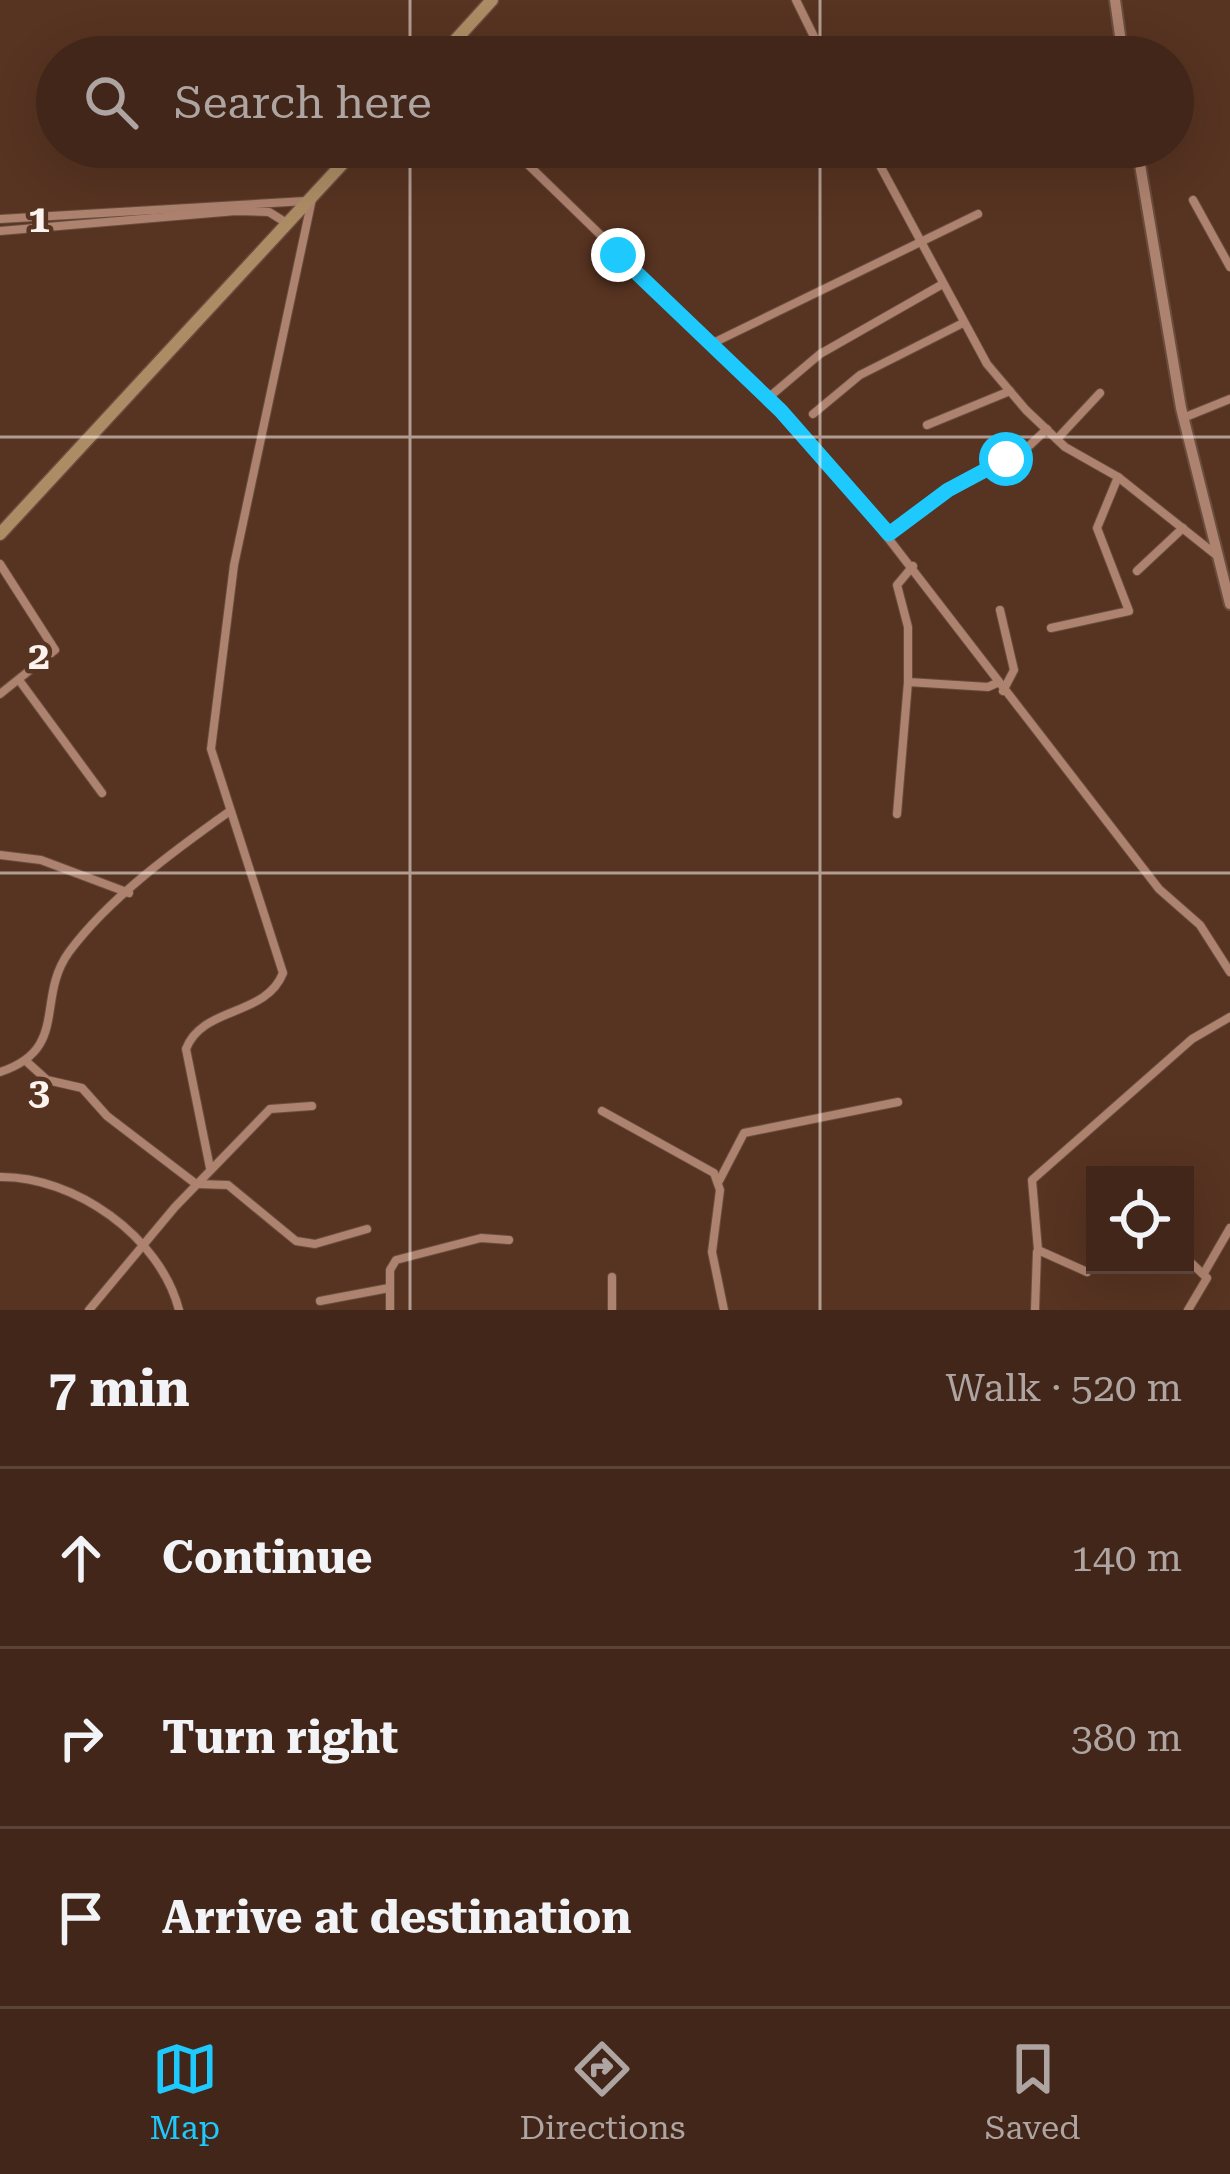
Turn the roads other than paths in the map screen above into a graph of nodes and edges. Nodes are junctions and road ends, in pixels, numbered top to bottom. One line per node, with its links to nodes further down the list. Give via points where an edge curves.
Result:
1 (492, 0): 4 (main road)
2 (796, 0): 5 (street)
3 (1115, 0): 6 (street)
4 (459, 36)
5 (814, 36)
6 (1121, 36)
7 (339, 168): 11 (main road)
8 (531, 168): 21 (street)
9 (880, 168): 17 (street)
10 (1141, 168): 27 (street)
11 (310, 199): 14 (street); 15 (main road); 48 (street, via 234,566 211,748)
12 (1192, 200): 18 (street)
13 (978, 214): 17 (street)
14 (0, 219)
15 (285, 222): 16 (street, via 269,212 236,211); 33 (main road)
16 (0, 231)
17 (917, 241): 19 (street); 21 (street)
18 (1230, 267)
19 (941, 285): 20 (street); 24 (street, via 820,354)
20 (963, 322): 22 (street); 26 (street, via 860,375)
21 (711, 344): 24 (street)
22 (1010, 391): 28 (street); 29 (street)
23 (1100, 393): 30 (street)
24 (768, 398): 34 (street)
25 (1230, 399): 27 (street)
26 (813, 414)
27 (1183, 418): 35 (street)
28 (927, 425)
29 (1046, 429): 30 (street); 34 (street)
30 (1057, 439): 31 (street)
31 (1118, 477): 32 (street); 42 (street, via 1097,528 1129,611)
32 (1183, 528): 35 (street); 39 (street)
33 (0, 534)
34 (889, 534): 37 (street)
35 (1215, 554): 38 (street)
36 (0, 564): 43 (street, via 55,650)
37 (913, 566): 44 (street, via 897,585 908,627); 45 (street)
38 (1225, 570): 40 (street)
39 (1137, 571)
40 (1230, 604)
41 (1000, 610): 45 (street, via 1014,670)
42 (1051, 628)
43 (19, 680): 46 (street); 47 (street)
44 (908, 682): 45 (street); 49 (street)
45 (1000, 687): 52 (street, via 1159,889 1200,925)
46 (0, 694)
47 (102, 793)
48 (230, 812): 51 (street); 59 (street, via 283,973 270,996 190,1038)
49 (897, 814)
50 (0, 855): 51 (street, via 41,860)
51 (130, 892): 54 (street, via 60,967 46,1037)
52 (1230, 972)
53 (1230, 1017): 68 (street, via 1192,1039 1035,1177)
54 (27, 1062): 55 (street); 62 (street, via 46,1080 82,1088)
55 (0, 1072)
56 (898, 1102): 61 (street, via 744,1133)
57 (312, 1106): 59 (street, via 270,1108)
58 (602, 1112): 61 (street)
59 (213, 1165): 62 (street); 63 (street)
60 (0, 1177): 67 (street, via 64,1187)
61 (718, 1182): 79 (street, via 712,1252)
62 (196, 1184): 63 (street); 67 (street)
63 (228, 1185): 65 (street, via 303,1244)
64 (1230, 1228): 71 (street)
65 (367, 1229)
66 (509, 1240): 73 (street, via 481,1238 396,1260)
67 (142, 1248): 75 (street); 76 (street)
68 (1038, 1250): 70 (street); 80 (street)
69 (1194, 1264): 71 (street)
70 (1086, 1272)
71 (1204, 1273): 81 (street)
72 (612, 1276): 78 (street)
73 (389, 1288): 74 (street); 77 (street)
74 (320, 1301)
75 (89, 1310)
76 (179, 1310)
77 (390, 1310)
78 (612, 1310)
79 (724, 1310)
80 (1035, 1310)
81 (1188, 1310)

